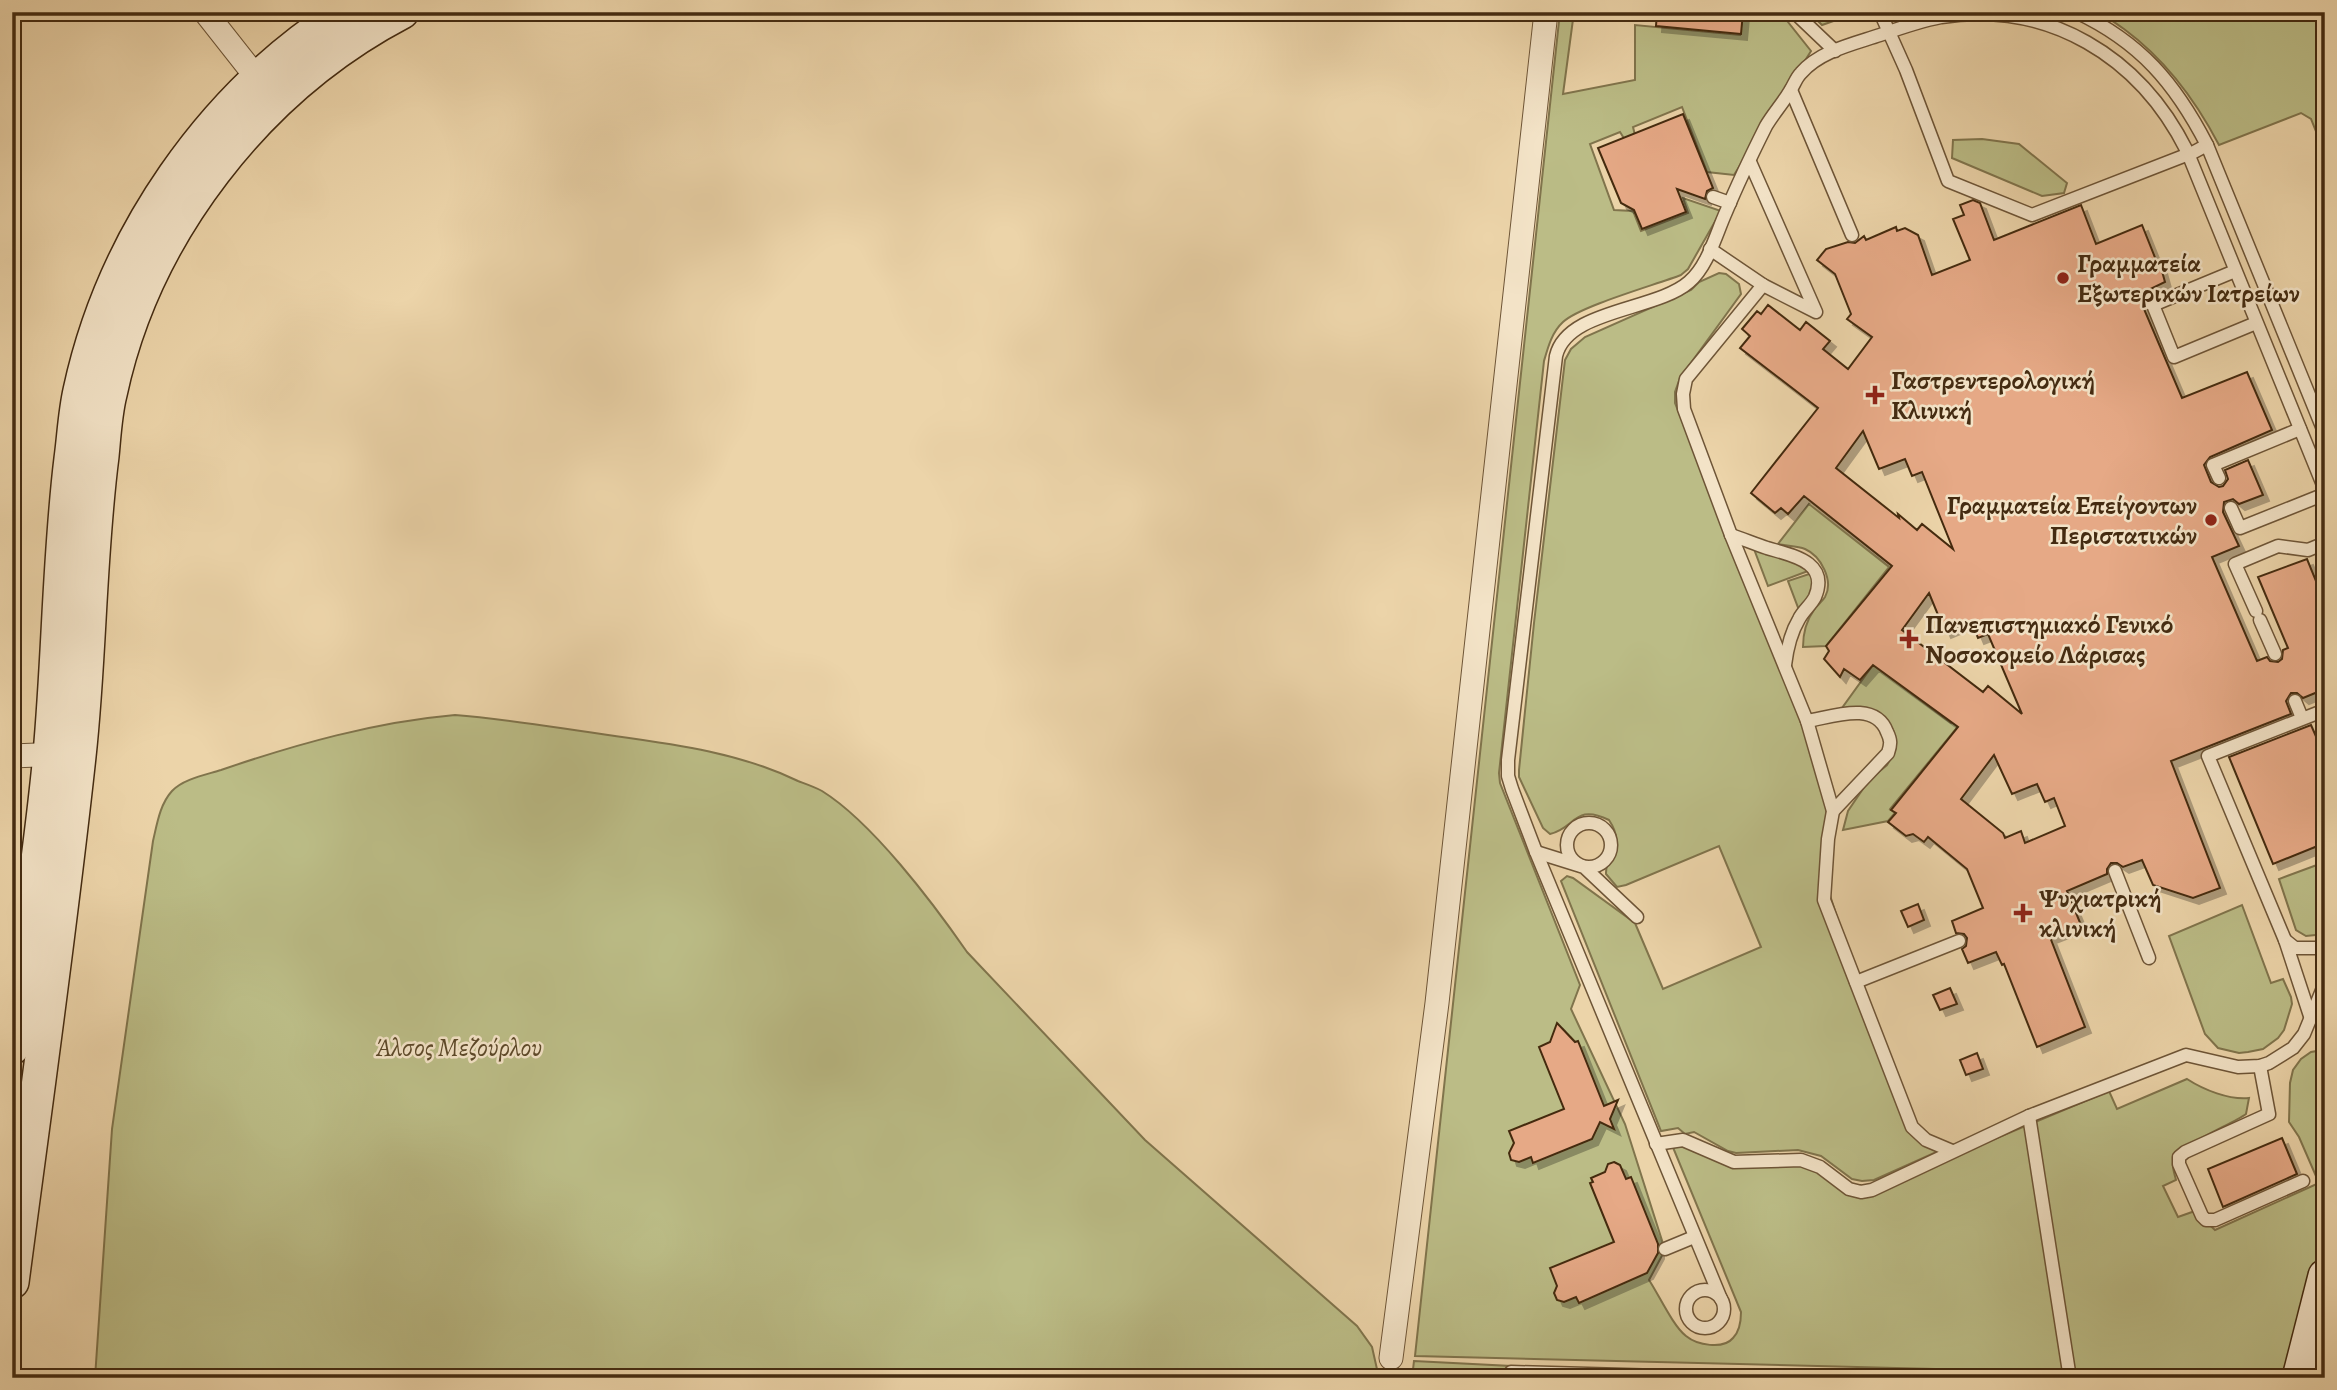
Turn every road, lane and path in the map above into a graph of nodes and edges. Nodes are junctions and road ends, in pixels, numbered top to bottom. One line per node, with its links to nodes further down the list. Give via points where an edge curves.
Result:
1 (205, 12): 11 (street)
2 (343, 12): 11 (street)
3 (402, 12): 37 (street, via 310,73 247,132 164,247 122,349 109,395)
4 (1546, 12): 62 (street, via 1437,1003)
5 (1794, 12): 10 (lane)
6 (1880, 12): 9 (lane)
7 (2076, 12): 13 (lane, via 2114,33 2152,63 2183,100)
8 (1910, 18): 9 (lane); 14 (lane, via 1991,15 2040,23 2085,41 2146,87)
9 (1889, 32): 10 (lane); 14 (lane, via 1948,181 2032,215)
10 (1835, 51): 12 (lane, via 1814,59)
11 (257, 78): 37 (street, via 171,181 140,232 93,341 79,393 64,515)
12 (1791, 90): 15 (lane, via 1767,124); 18 (lane)
13 (2207, 145): 14 (lane); 24 (lane)
14 (2190, 153): 20 (lane); 25 (lane)
15 (1750, 162): 17 (lane); 21 (lane, via 1816,312)
16 (1713, 197): 17 (lane)
17 (1730, 203): 19 (lane)
18 (1852, 235)
19 (1710, 249): 21 (lane); 40 (lane, via 1688,283 1578,327 1558,347 1508,760 1508,776)
20 (2235, 271): 22 (lane); 22 (lane, via 2153,305 2175,357)
21 (1763, 285): 29 (lane, via 1686,379 1683,394 1684,409)
22 (2256, 323): 23 (lane)
23 (2300, 429): 26 (lane, via 2213,465); 27 (lane)
24 (2325, 434)
25 (2325, 470)
26 (2219, 478)
27 (2325, 492): 28 (lane, via 2240,528)
28 (2231, 508)
29 (1731, 535): 32 (lane); 32 (lane, via 1797,555 1815,573 1814,598 1787,645)
30 (2325, 543): 31 (lane, via 2308,550 2278,545 2235,564)
31 (2275, 654)
32 (1785, 670): 36 (lane)
33 (2294, 701): 35 (lane)
34 (2325, 710): 35 (lane)
35 (2302, 718): 43 (lane, via 2208,756)
36 (1807, 721): 39 (lane); 39 (lane, via 1854,712 1876,716 1891,742 1888,753)
37 (65, 753): 38 (street); 51 (street); 60 (street)
38 (12, 756)
39 (1833, 811): 47 (lane, via 1824,900)
40 (1536, 852): 42 (lane, via 1584,867); 54 (lane)
41 (2115, 870): 46 (lane)
42 (1637, 917)
43 (2285, 940): 45 (lane, via 2295,948); 49 (lane)
44 (1959, 941): 47 (lane)
45 (2325, 948)
46 (2149, 958)
47 (1856, 982): 55 (lane, via 1912,1127 1926,1140)
48 (2325, 983): 49 (lane)
49 (2310, 1016): 50 (lane); 52 (lane, via 2293,1048)
50 (2325, 1019)
51 (12, 1048)
52 (2260, 1066): 53 (lane, via 2238,1067 2186,1055); 56 (lane, via 2269,1114 2185,1152 2179,1164 2206,1220)
53 (2029, 1116): 55 (lane); 66 (lane)
54 (1656, 1143): 55 (lane, via 1683,1140 1734,1162 1801,1160 1861,1192); 57 (lane)
55 (1952, 1151)
56 (2303, 1181)
57 (1694, 1237): 58 (lane); 61 (lane)
58 (1665, 1249)
59 (2325, 1276): 67 (street)
60 (12, 1282)
61 (1721, 1299)
62 (1391, 1358)
63 (1511, 1372): 64 (lane)
64 (1620, 1376): 65 (lane)
65 (1734, 1378)
66 (2068, 1378)
67 (2299, 1378)

